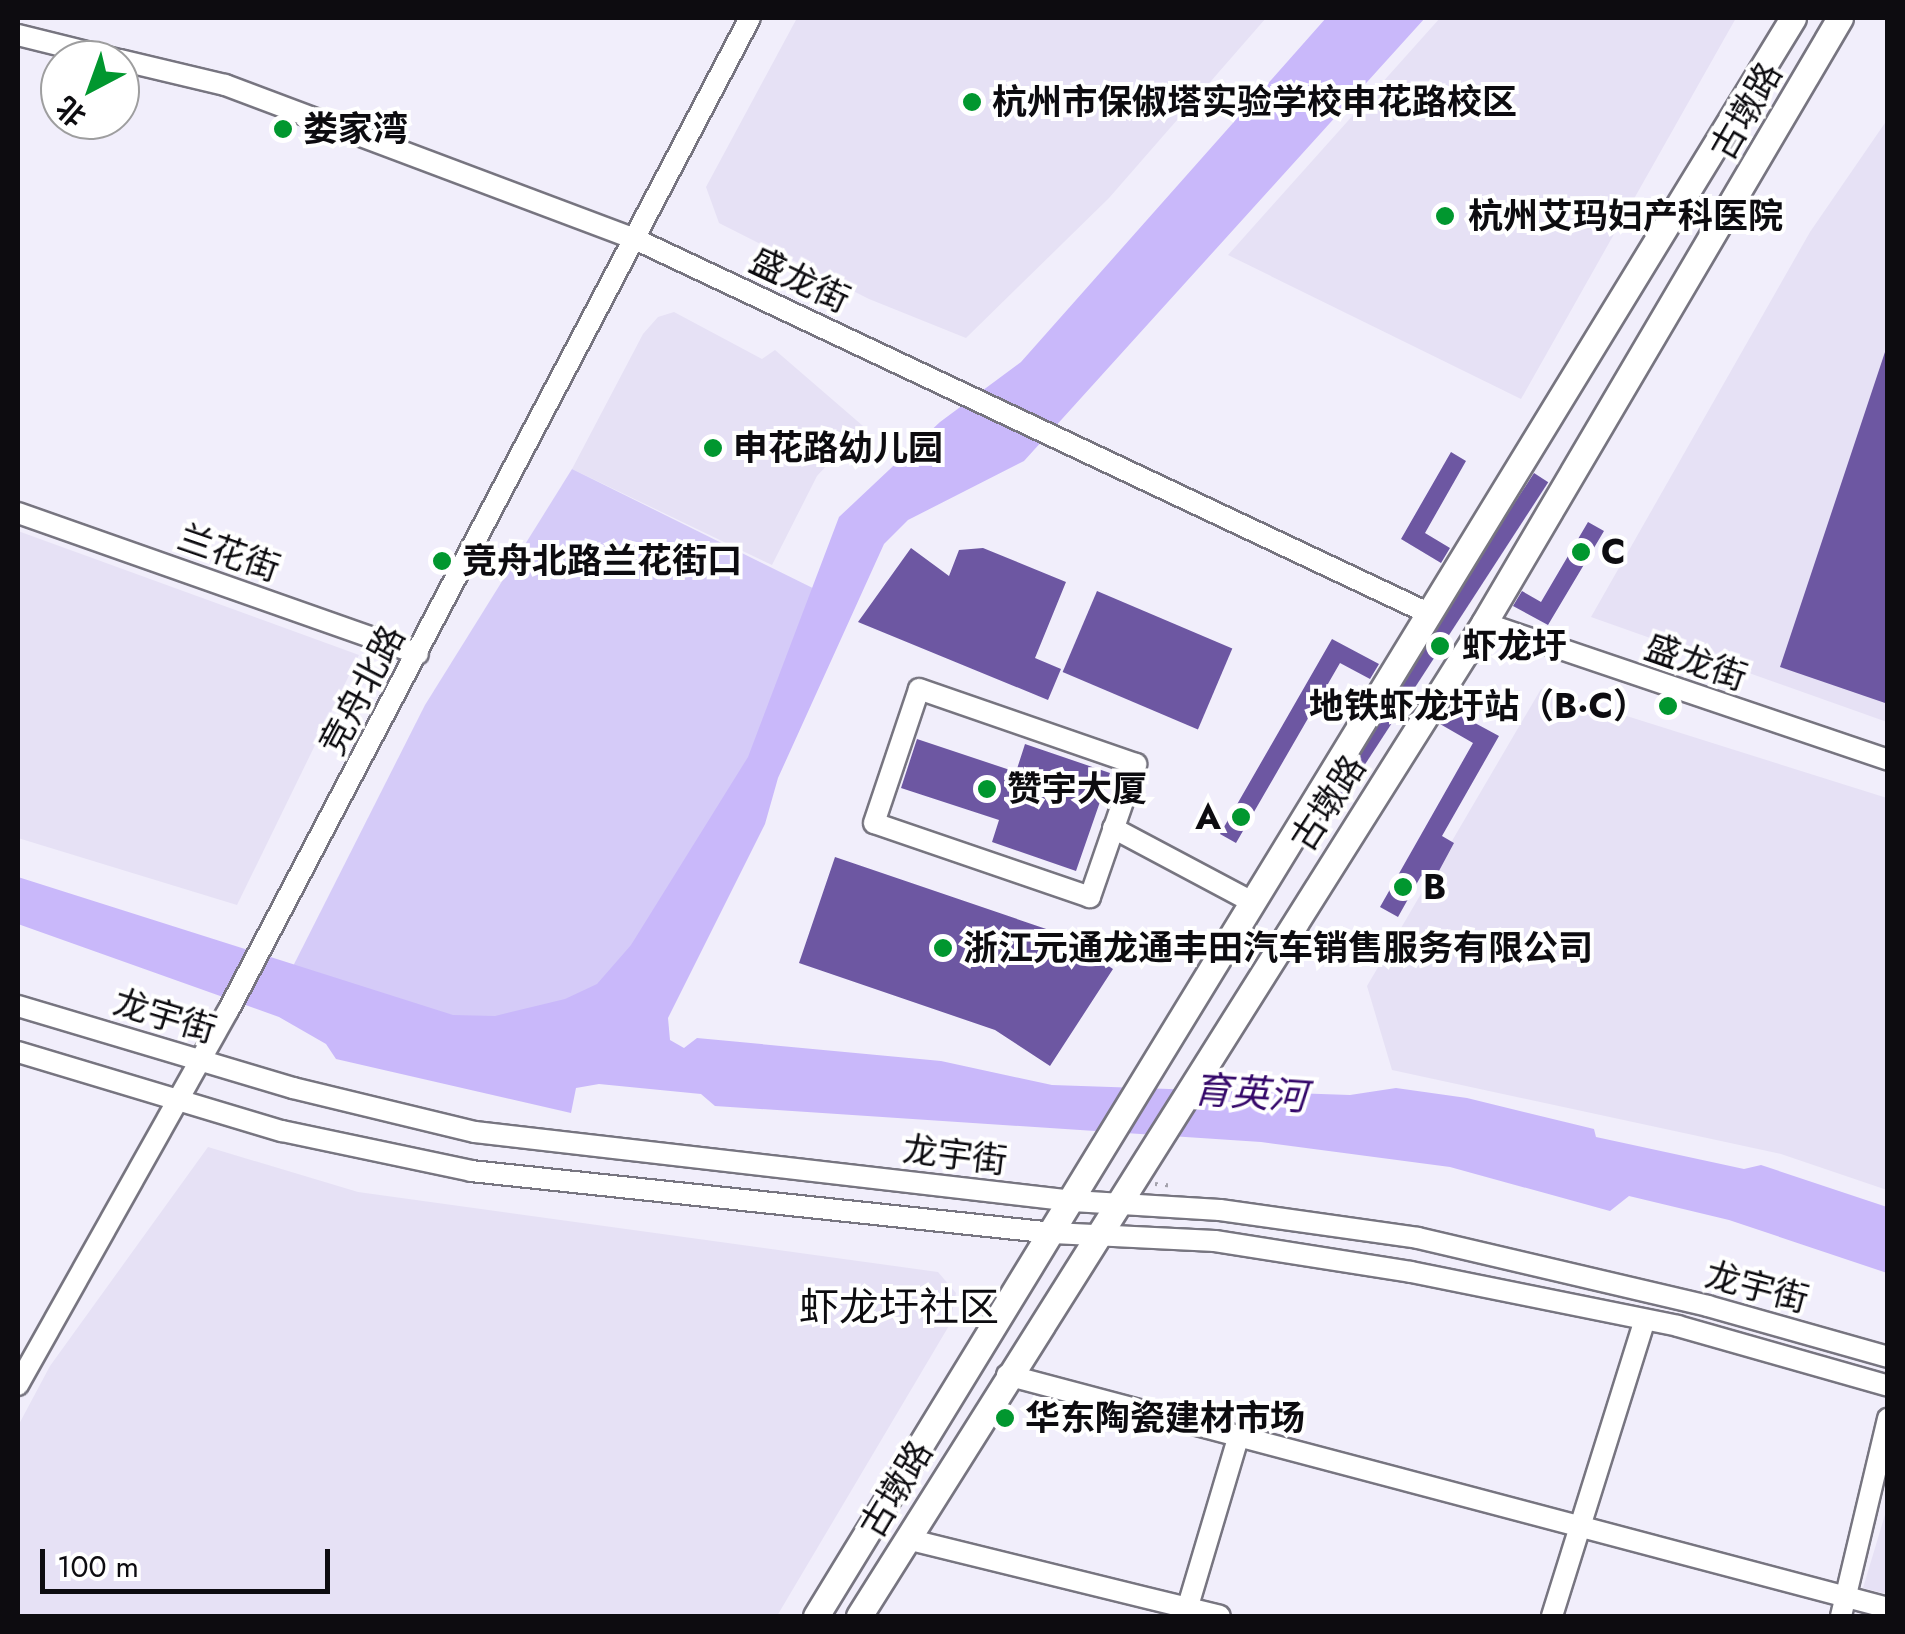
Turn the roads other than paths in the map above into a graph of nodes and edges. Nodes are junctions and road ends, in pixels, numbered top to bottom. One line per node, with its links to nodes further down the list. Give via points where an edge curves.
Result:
1 (750, 18): 5 (street, 竞舟北路)
2 (1793, 18): 7 (main road, 古墩路)
3 (1840, 18): 8 (main road, 古墩路)
4 (140, 65): 5 (street, 盛龙街, via 225,85)
5 (633, 238): 7 (street, 盛龙街); 9 (street, 竞舟北路)
6 (18, 514): 9 (street, 兰花街)
7 (1430, 614): 12 (main road, 古墩路)
8 (1484, 624): 10 (street, 盛龙街); 18 (main road, 古墩路)
9 (418, 654): 15 (street, 竞舟北路)
10 (1888, 760)
11 (1114, 828): 11 (street, via 1136,764 919,689 874,822 1090,897); 12 (street)
12 (1254, 903): 17 (main road, 古墩路)
13 (18, 1006): 15 (street, 龙宇街)
14 (18, 1052): 16 (street, 龙宇街)
15 (199, 1060): 16 (street, 竞舟北路); 17 (street, 龙宇街, via 475,1132)
16 (179, 1100): 19 (street, 龙宇街, via 282,1132 471,1171); 24 (street, 竞舟北路)
17 (1073, 1201): 18 (street, 龙宇街); 19 (main road, 古墩路)
18 (1118, 1203): 20 (main road, 古墩路); 22 (street, 龙宇街, via 1418,1238 1708,1306)
19 (1053, 1233): 20 (street, 龙宇街); 33 (main road, 古墩路)
20 (1098, 1233): 21 (street, 龙宇街, via 1215,1241 1410,1272); 23 (main road, 古墩路)
21 (1645, 1320): 25 (street, 龙宇街); 28 (street)
22 (1888, 1357)
23 (1008, 1374): 27 (street); 29 (main road, 古墩路)
24 (18, 1385)
25 (1888, 1386)
26 (1888, 1420): 30 (street)
27 (1238, 1438): 28 (street); 32 (street)
28 (1578, 1524): 30 (street); 36 (street)
29 (907, 1539): 32 (street); 34 (main road, 古墩路)
30 (1844, 1607): 31 (street)
31 (1888, 1608)
32 (1186, 1612): 35 (street)
33 (816, 1616)
34 (859, 1616)
35 (1220, 1616)
36 (1552, 1616)

